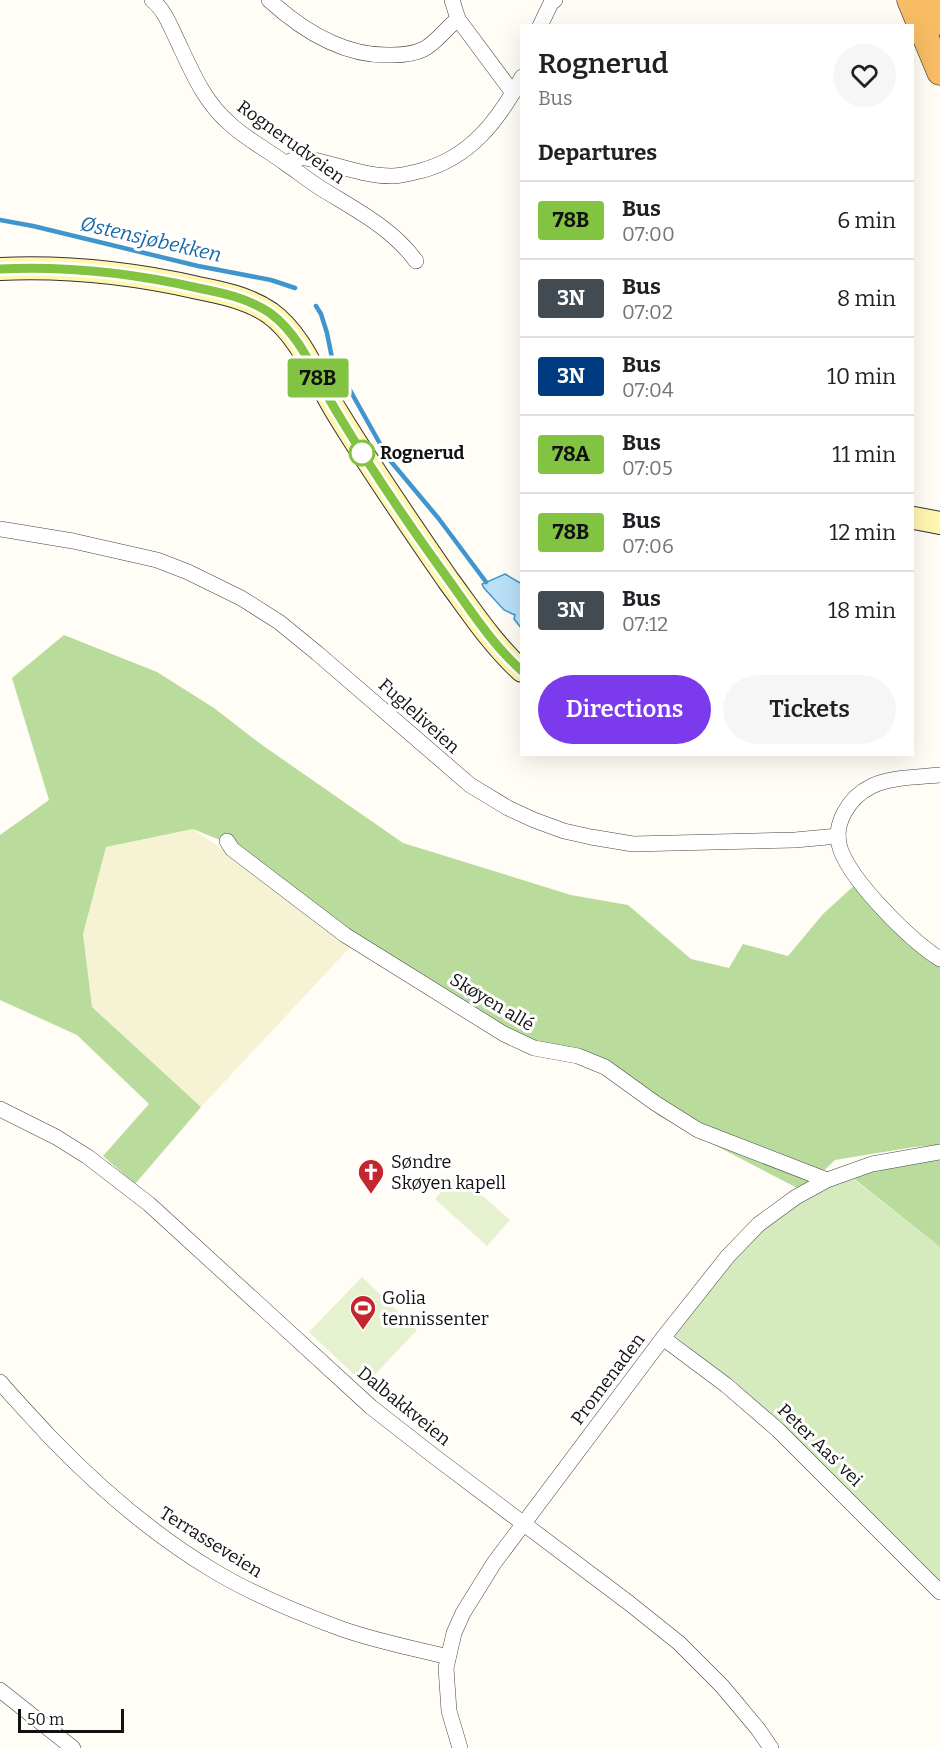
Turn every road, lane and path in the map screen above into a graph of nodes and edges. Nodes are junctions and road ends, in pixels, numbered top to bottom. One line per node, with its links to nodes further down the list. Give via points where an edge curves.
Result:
1 (152, 0): 13 (street, Rognerudveien, via 170,24 203,93 215,109 246,137)
2 (269, 0): 7 (street, via 323,39 379,56 416,53)
3 (452, 0): 7 (street)
4 (555, 0): 9 (street)
5 (910, 0): 10 (highway)
6 (931, 0): 8 (highway)
7 (458, 19): 12 (street)
8 (940, 22)
9 (541, 24)
10 (940, 72)
11 (520, 81): 12 (street)
12 (513, 93): 13 (street, via 475,142 435,167 391,176 306,158)
13 (286, 163): 14 (street, Rognerudveien, via 398,239)
14 (416, 261)
15 (0, 269): 19 (main road, via 98,270 233,296 268,312 305,355 350,434 424,546 491,638)
16 (914, 518): 17 (main road)
17 (940, 523)
18 (0, 529): 21 (street, Fugleliveien, via 156,560 242,598 317,653 470,785 508,808 564,831 633,844)
19 (520, 669)
20 (940, 775): 21 (street, via 871,786 848,806)
21 (838, 836): 23 (street, via 841,850 861,882 909,935)
22 (227, 841): 26 (street, Skøyen allé, via 232,849 345,935 504,1034 534,1048 578,1056 605,1067 698,1130)
23 (940, 959)
24 (0, 1109): 29 (street, Dalbakkveien, via 80,1152 149,1204 371,1407)
25 (940, 1152): 26 (street, Promenaden, via 872,1164)
26 (827, 1180): 27 (street, Promenaden, via 759,1224 728,1256)
27 (663, 1338): 29 (street, Promenaden); 30 (street, Peter Aas’ vei, via 778,1430)
28 (0, 1382): 31 (street, Terrasseveien, via 104,1490 162,1538 216,1573 343,1630)
29 (524, 1523): 31 (street, Promenaden, via 463,1612); 35 (street, Dalbakkveien, via 679,1643 722,1686)
30 (940, 1592)
31 (448, 1657): 34 (street, Promenaden, via 449,1710)
32 (0, 1690): 33 (street)
33 (73, 1748)
34 (460, 1748)
35 (771, 1748)

